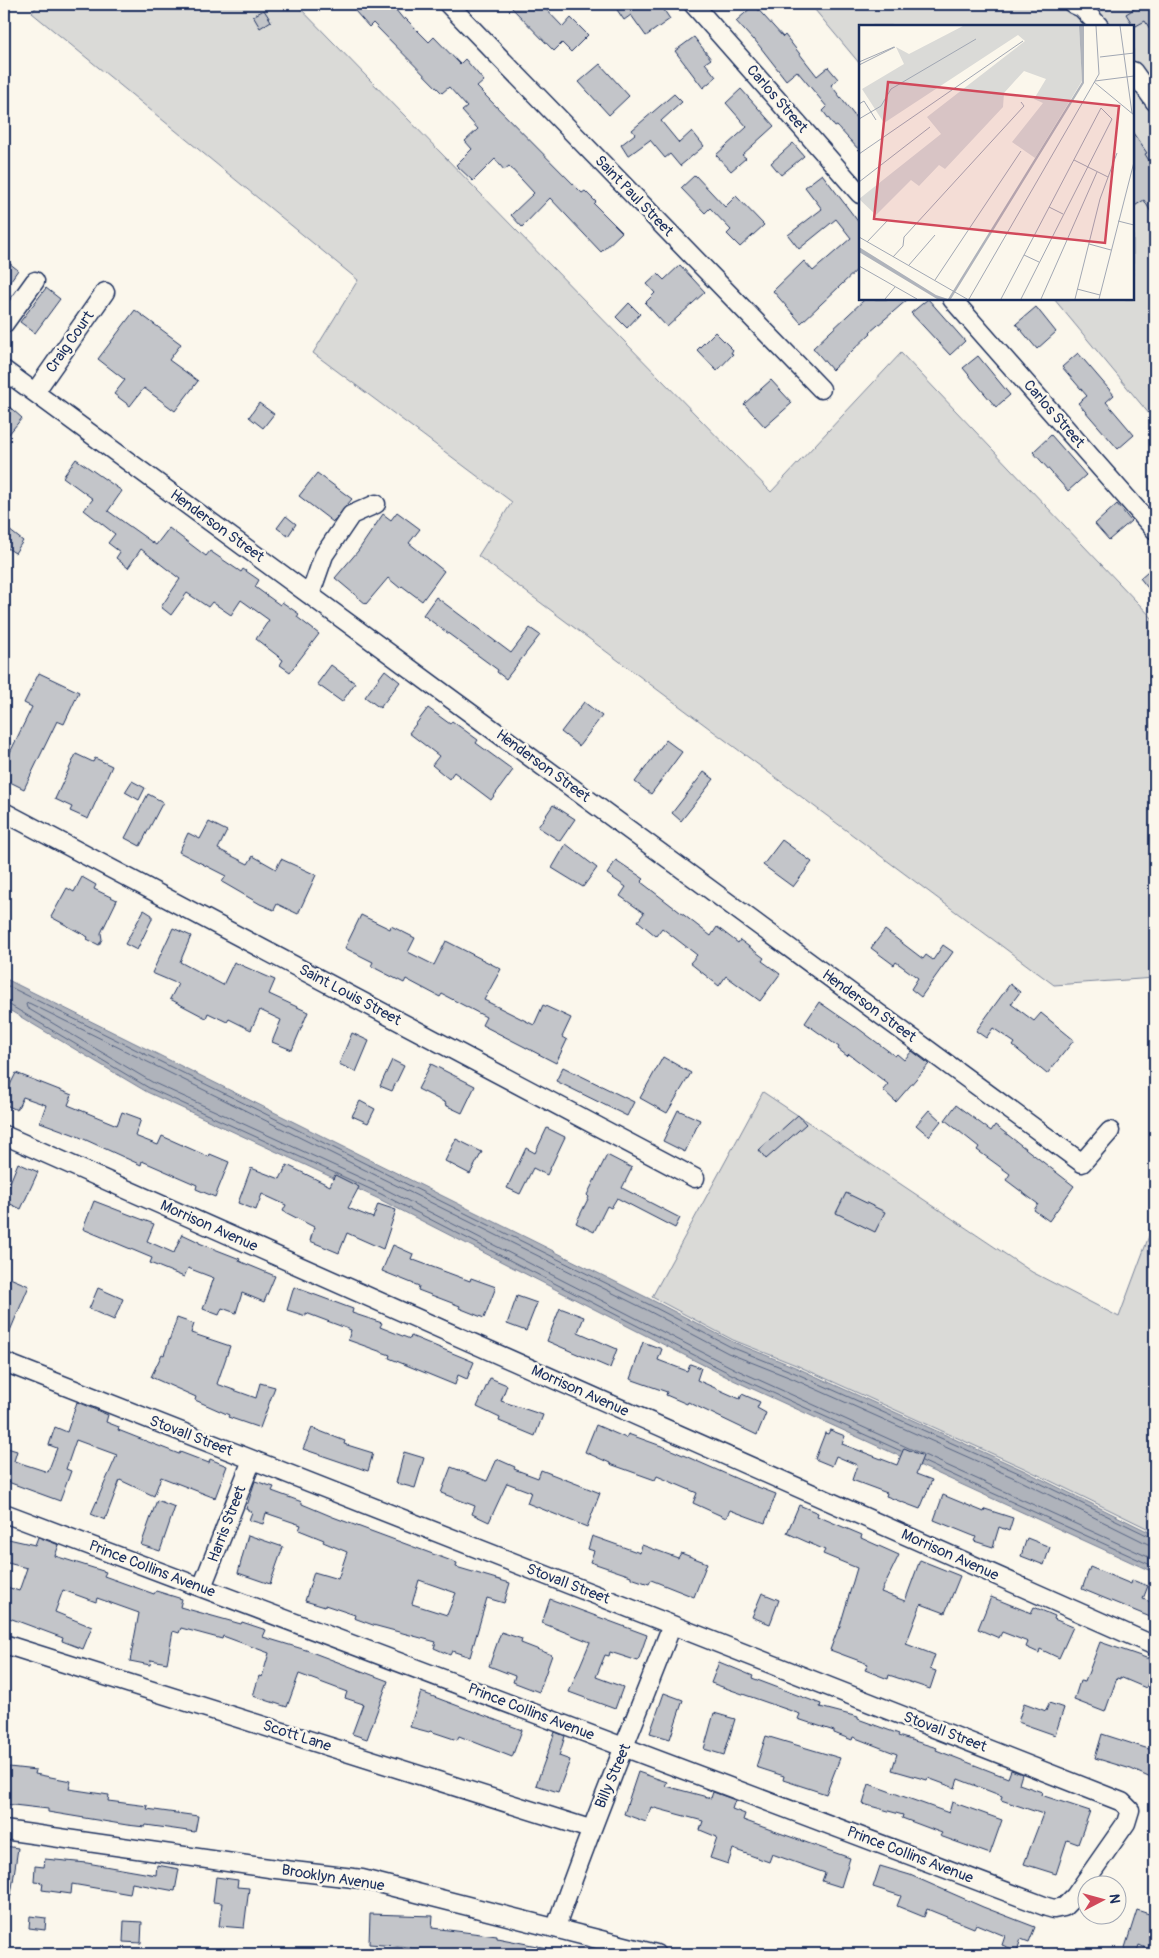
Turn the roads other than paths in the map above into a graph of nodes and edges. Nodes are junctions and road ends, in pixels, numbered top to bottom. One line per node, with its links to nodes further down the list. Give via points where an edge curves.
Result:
1 (448, 4): 13 (street, Saint Paul Street)
2 (693, 4): 7 (street, Carlos Street)
3 (1073, 4): 4 (street, via 1082,8)
4 (1098, 25)
5 (1134, 72): 6 (street)
6 (1155, 102)
7 (859, 193)
8 (36, 281): 11 (street)
9 (105, 292): 14 (street, Craig Court)
10 (953, 300): 16 (street, Carlos Street)
11 (4, 324)
12 (4, 370): 14 (street, Henderson Street)
13 (821, 389)
14 (35, 392): 17 (street, Henderson Street)
15 (376, 504): 17 (street, via 351,515 324,554)
16 (1155, 530)
17 (310, 595): 19 (street, Henderson Street, via 1082,1163)
18 (4, 812): 21 (street, Saint Louis Street)
19 (1110, 1131)
20 (4, 1135): 28 (street, Morrison Avenue)
21 (696, 1178)
22 (4, 1362): 23 (street, Stovall Street)
23 (252, 1460): 25 (street, Harris Street); 26 (street, Stovall Street)
24 (4, 1513): 25 (street, Prince Collins Avenue)
25 (202, 1587): 29 (street, Prince Collins Avenue)
26 (672, 1625): 29 (street, Billy Street); 32 (street, Stovall Street, via 1122,1802 1130,1810 1126,1823 1075,1896)
27 (4, 1644): 30 (street, Scott Lane)
28 (1155, 1646)
29 (625, 1748): 30 (street, Billy Street); 32 (street, Prince Collins Avenue, via 1047,1907)
30 (590, 1829): 33 (street, Billy Street)
31 (4, 1830): 33 (street, Brooklyn Avenue, via 362,1879)
32 (1059, 1908)
33 (556, 1928): 34 (street, Brooklyn Avenue)
34 (656, 1954)

